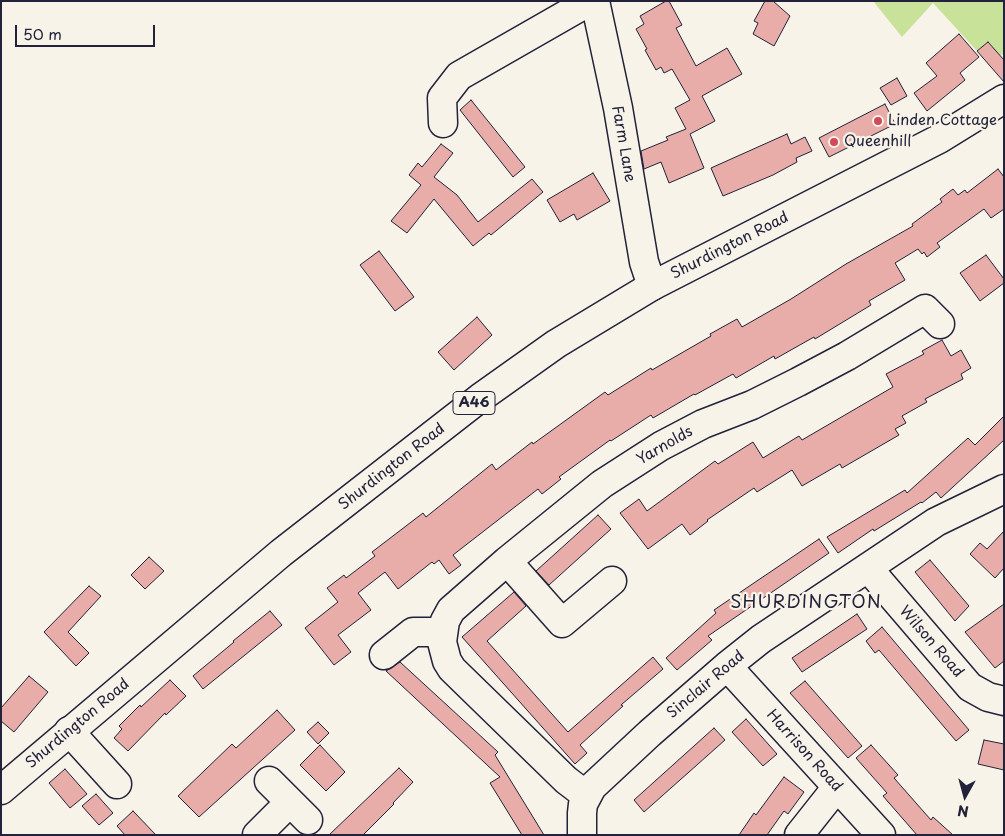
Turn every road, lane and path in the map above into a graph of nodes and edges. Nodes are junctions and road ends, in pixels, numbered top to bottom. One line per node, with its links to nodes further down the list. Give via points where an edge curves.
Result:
1 (590, 1): 4 (street, via 459,76 442,98)
2 (595, 1): 5 (street, Farm Lane, via 618,108 644,262)
3 (1004, 99): 5 (street, Shurdington Road / A46, via 939,139)
4 (443, 124)
5 (652, 286): 15 (street, Shurdington Road / A46, via 556,344 480,398 281,553)
6 (925, 308): 8 (street, Yarnolds, via 848,356 752,405 703,424 661,446 602,484)
7 (1004, 489): 9 (street, Sinclair Road, via 936,522)
8 (507, 561): 10 (street, via 562,623); 11 (street, Yarnolds, via 451,610)
9 (868, 568): 13 (street, Sinclair Road, via 761,639); 14 (street, Wilson Road, via 970,687 988,697)
10 (612, 581)
11 (442, 632): 12 (street, via 413,632); 20 (street, via 447,661 458,676 566,780)
12 (384, 655)
13 (727, 666): 18 (street, Harrison Road); 20 (street, Sinclair Road, via 650,733 592,787)
14 (1004, 700)
15 (70, 731): 17 (street); 19 (street, Shurdington Road / A46)
16 (269, 781): 22 (street, via 299,811)
17 (117, 784)
18 (836, 787): 23 (street); 24 (street, Harrison Road)
19 (1, 790)
20 (587, 796): 21 (street, Sinclair Road, via 582,812)
21 (582, 833)
22 (257, 835)
23 (799, 835)
24 (881, 835)

